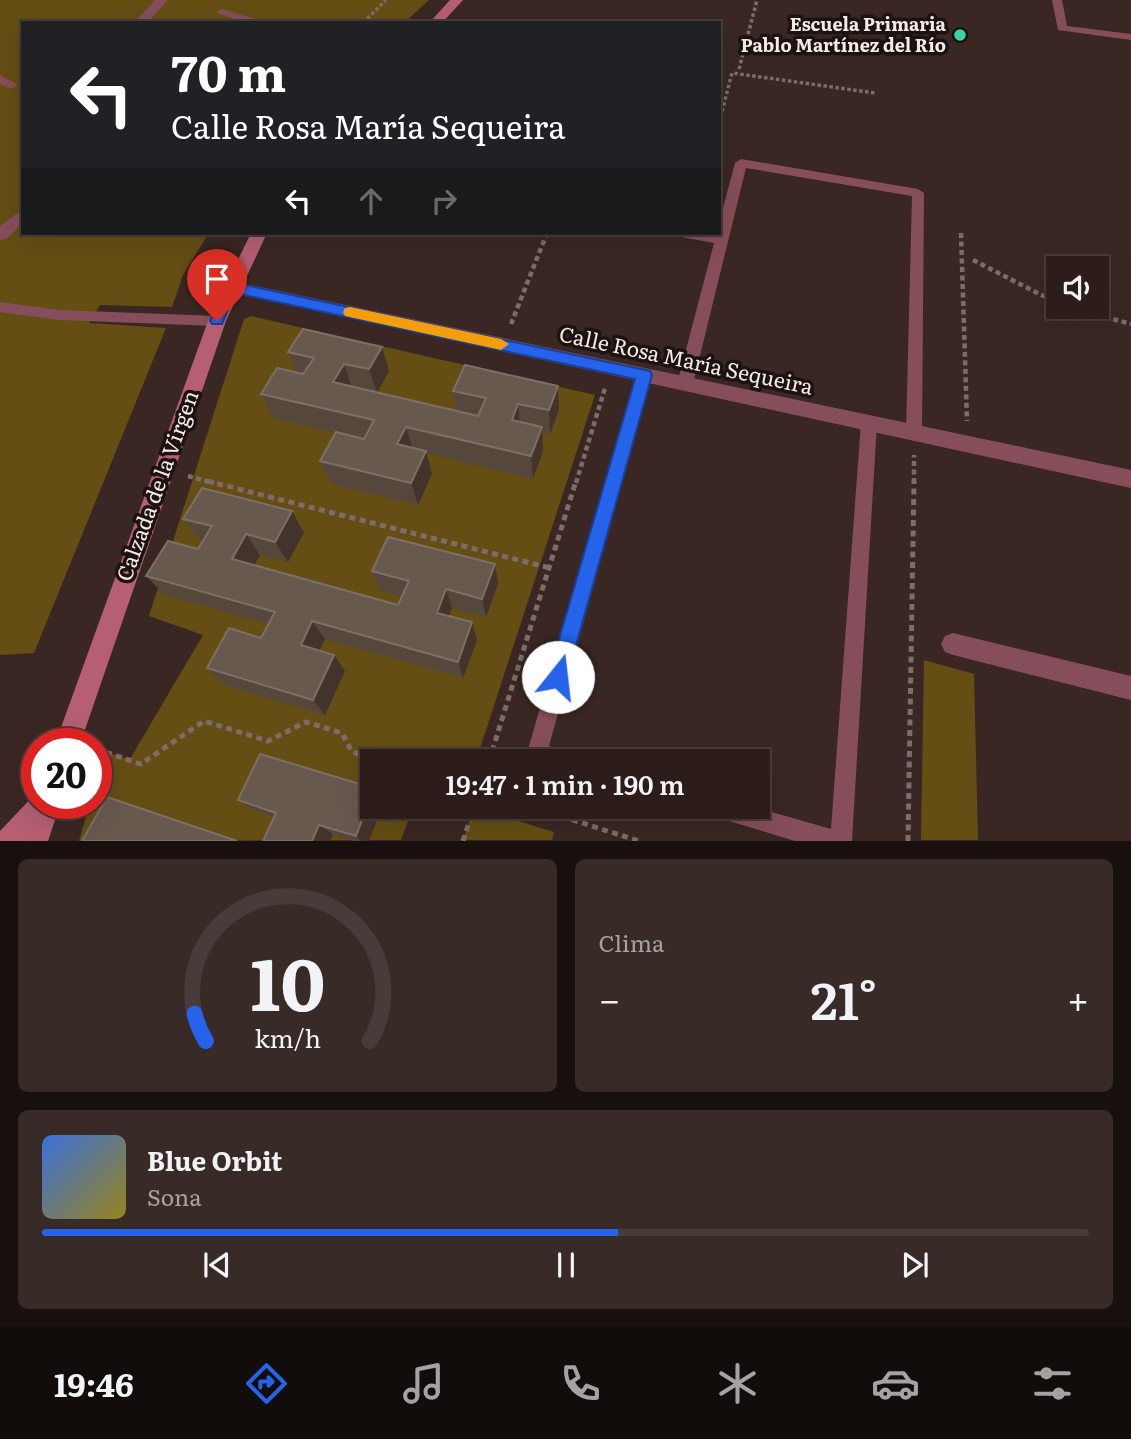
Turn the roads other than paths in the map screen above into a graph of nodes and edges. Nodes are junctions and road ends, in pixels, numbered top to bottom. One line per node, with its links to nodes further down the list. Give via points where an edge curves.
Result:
1 (162, 0): 5 (street)
2 (457, 0): 7 (main road)
3 (1057, 0): 8 (lane, via 1062,28)
4 (222, 12): 6 (lane)
5 (142, 21)
6 (252, 21)
7 (437, 21)
8 (1131, 37)
9 (21, 216): 10 (street)
10 (0, 235)
11 (258, 235): 14 (main road, Calzada de la Virgen)
12 (692, 235): 13 (lane)
13 (721, 240): 18 (lane); 20 (lane, via 741,163 918,193)
14 (231, 287): 16 (main road, Calzada de la Virgen); 17 (street, Calle Rosa María Sequeira)
15 (0, 307): 16 (lane, via 59,315)
16 (217, 321): 24 (main road, Calzada de la Virgen)
17 (644, 375): 18 (street, Calle Rosa María Sequeira); 25 (lane)
18 (685, 384): 19 (street, Calle Rosa María Sequeira)
19 (869, 423): 20 (street, Calle Rosa María Sequeira); 32 (lane)
20 (914, 433): 21 (street, Calle Rosa María Sequeira)
21 (1131, 479)
22 (953, 644): 23 (street)
23 (1131, 688)
24 (73, 728)
25 (538, 749)
26 (30, 819): 29 (main road)
27 (40, 819): 30 (main road)
28 (760, 819): 31 (lane)
29 (9, 841)
30 (34, 841)
31 (834, 841)
32 (841, 841)

